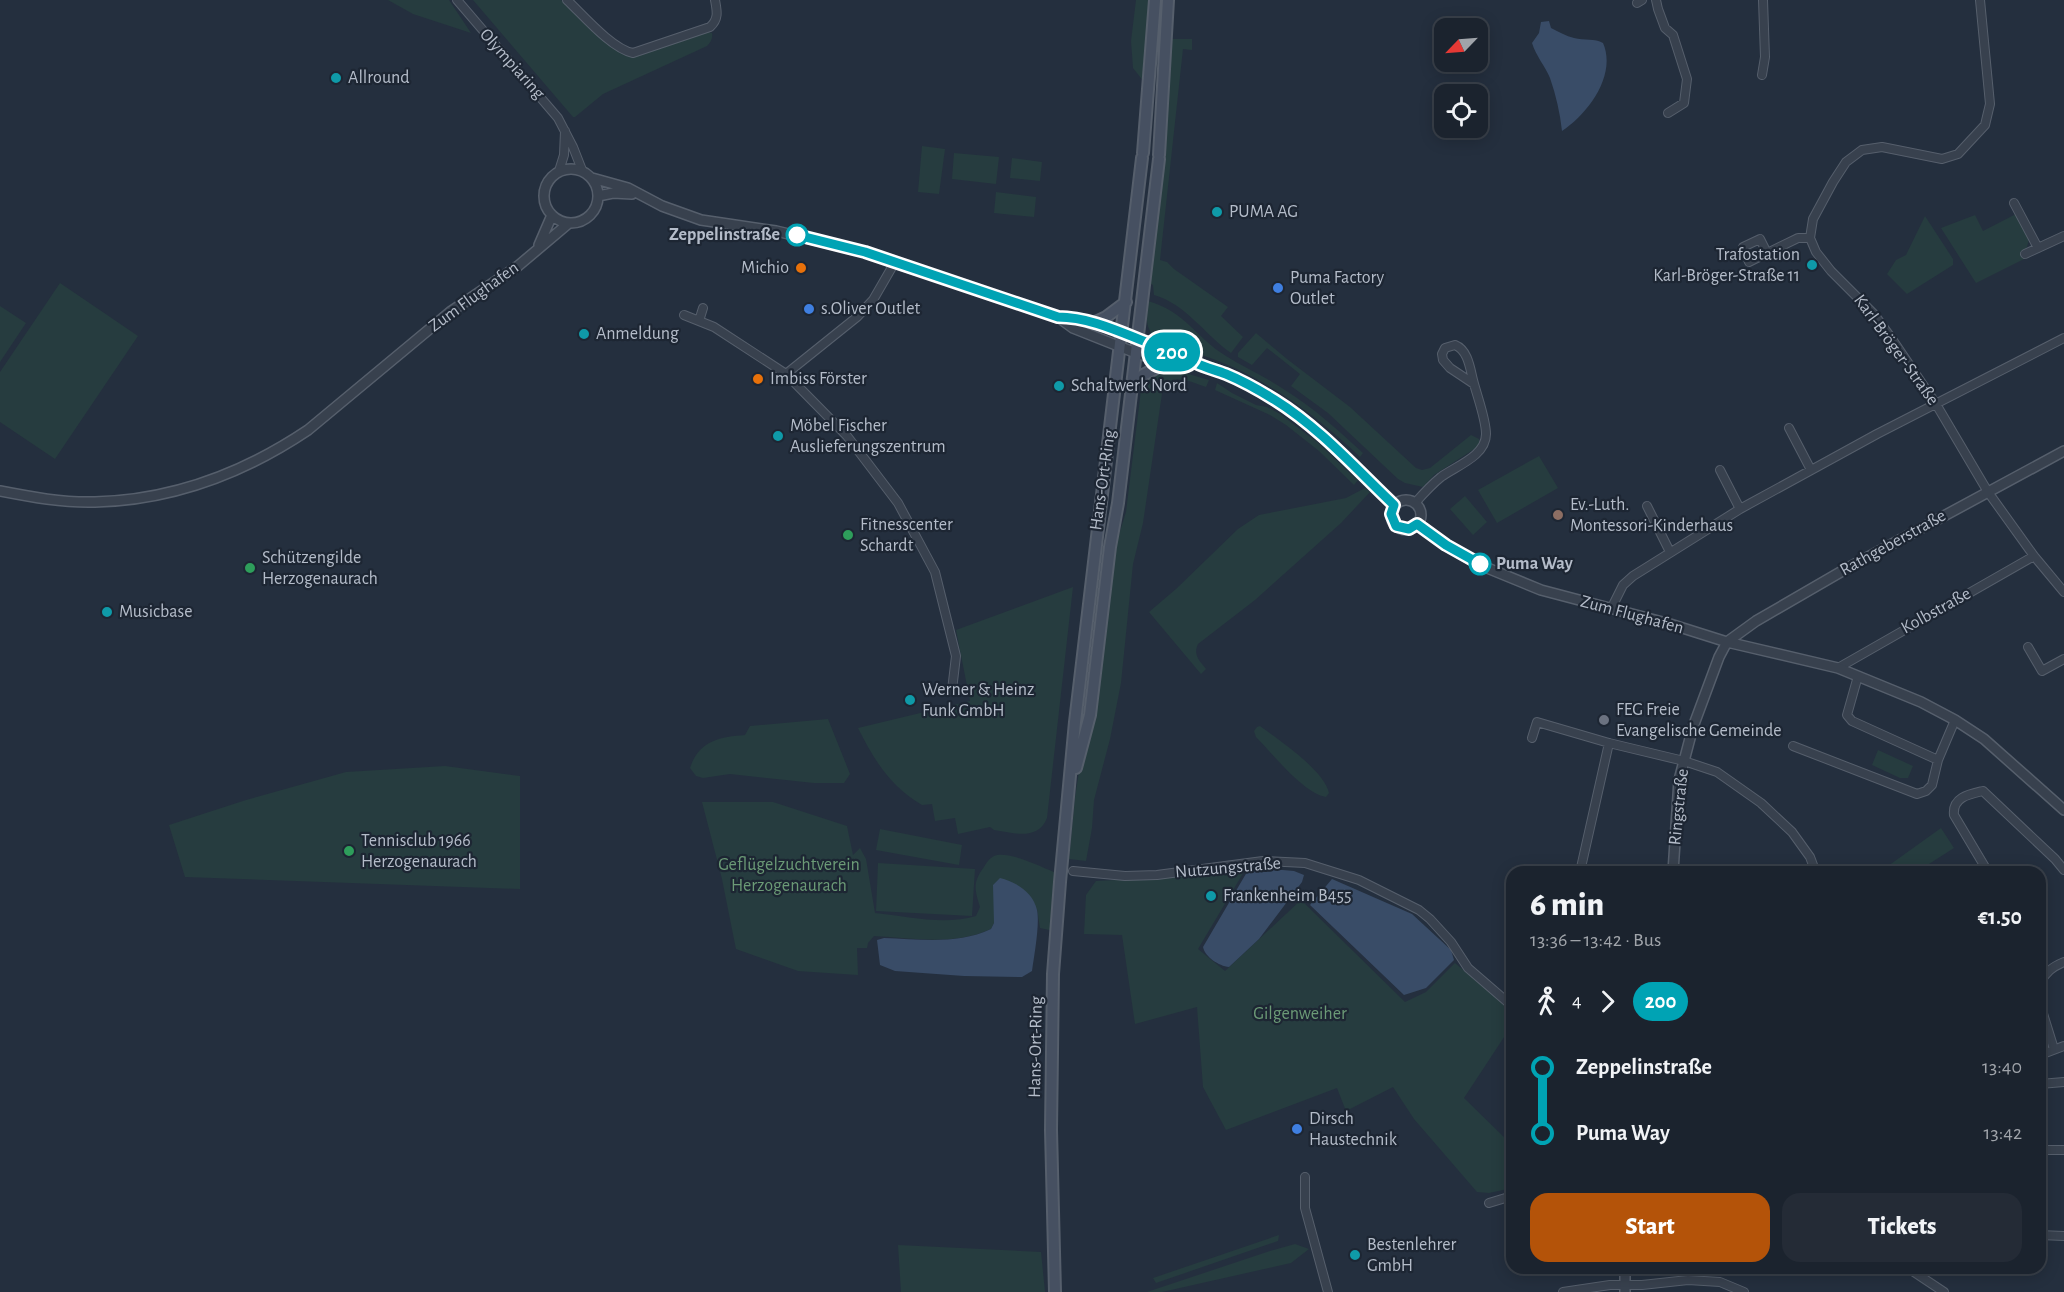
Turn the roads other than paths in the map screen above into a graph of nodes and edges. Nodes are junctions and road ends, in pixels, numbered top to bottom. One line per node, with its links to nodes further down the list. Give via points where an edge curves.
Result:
1 (457, 0): 11 (street, Olympiaring)
2 (568, 0): 3 (street, via 625,51 633,53 704,30 717,16)
3 (715, 0)
4 (1155, 0): 27 (main road, Hans-Ort-Ring)
5 (1168, 0): 35 (main road, Hans-Ort-Ring, via 1159,157)
6 (1656, 0): 10 (street, via 1665,28 1673,35 1687,79 1684,103)
7 (1764, 0): 9 (street)
8 (1980, 0): 21 (street, via 1990,104 1985,125 1958,154 1942,159 1882,147 1862,150 1846,162 1833,182 1813,219)
9 (1762, 75)
10 (1668, 114)
11 (565, 130): 12 (street, Olympiaring); 13 (street)
12 (582, 170): 13 (street); 14 (street)
13 (559, 171): 18 (street, via 545,189 545,203)
14 (592, 178): 15 (street); 16 (street)
15 (640, 195): 16 (street, via 620,192); 26 (street, via 701,220 800,236)
16 (598, 196): 19 (street, via 596,208 587,218)
17 (2014, 203): 22 (street)
18 (552, 214): 19 (street); 23 (street, Zum Flughafen)
19 (569, 223): 23 (street, Zum Flughafen)
20 (2064, 236): 22 (street)
21 (1810, 238): 24 (street, via 1798,238); 43 (street, Karl-Bröger-Straße, via 1831,271 1874,314)
22 (2038, 248): 25 (street)
23 (537, 250): 48 (street, Zum Flughafen, via 450,312 308,430 244,468 152,497 94,502 41,499)
24 (1767, 253)
25 (2025, 254)
26 (895, 262): 30 (street); 40 (street, via 873,300 857,317)
27 (1126, 302): 32 (main road); 33 (main road, Hans-Ort-Ring)
28 (703, 308): 31 (street)
29 (684, 315): 31 (street)
30 (1058, 317): 32 (street); 36 (street, via 1073,328)
31 (699, 321): 40 (street)
32 (1093, 323): 33 (street)
33 (1122, 333): 35 (street); 36 (main road, Hans-Ort-Ring)
34 (2064, 338): 43 (street)
35 (1138, 339): 37 (main road, Hans-Ort-Ring); 39 (street)
36 (1120, 347): 37 (street); 73 (main road, Hans-Ort-Ring)
37 (1136, 353): 38 (street); 42 (main road, Hans-Ort-Ring)
38 (1166, 363): 39 (street); 42 (main road, via 1143,375)
39 (1197, 363): 51 (street, via 1276,400 1315,430)
40 (786, 374): 66 (street, via 847,436 898,503 935,572 956,656)
41 (1474, 384): 41 (street, via 1463,350 1455,345 1445,348 1445,363); 50 (street, via 1486,431 1483,446 1441,477)
42 (1132, 391): 73 (main road, Hans-Ort-Ring, via 1090,715)
43 (1936, 404): 47 (street); 49 (street, Karl-Bröger-Straße)
44 (1790, 428): 47 (street)
45 (2064, 451): 49 (street, Rathgeberstraße)
46 (1720, 470): 53 (street)
47 (1811, 470): 53 (street)
48 (0, 491)
49 (1988, 492): 56 (street, Karl-Bröger-Straße); 61 (street, Rathgeberstraße, via 1844,570)
50 (1415, 503): 51 (street, via 1407,500); 54 (street, via 1420,511)
51 (1394, 505): 54 (street, via 1391,514 1396,526 1409,529)
52 (1647, 506): 55 (street)
53 (1740, 509): 55 (street)
54 (1417, 524): 60 (street, Zum Flughafen, via 1446,545 1511,579)
55 (1670, 552): 60 (street, via 1627,580)
56 (2034, 556): 58 (street, Karl-Bröger-Straße); 64 (street, Kolbstraße)
57 (2064, 579): 58 (street)
58 (2056, 582): 59 (street, Karl-Bröger-Straße)
59 (2064, 592)
60 (1611, 609): 61 (street, Zum Flughafen)
61 (1727, 642): 64 (street, Zum Flughafen); 72 (street, Ringstraße, via 1709,682)
62 (2028, 646): 63 (street, via 2042,671)
63 (2064, 659)
64 (1838, 668): 65 (street, Zum Flughafen)
65 (1857, 681): 67 (street, Zum Flughafen, via 1921,702); 71 (street, via 1847,715 1852,721)
66 (952, 690)
67 (1955, 720): 71 (street); 74 (street, Zum Flughafen, via 1984,739)
68 (1532, 738): 69 (street, via 1537,722)
69 (1609, 743): 72 (street); 75 (street)
70 (1793, 746): 71 (street, via 1917,794 1932,785)
71 (1938, 760)
72 (1684, 761): 76 (street, Ringstraße, via 1677,794); 77 (street, via 1717,772 1761,802 1792,832)
73 (1067, 803): 100 (main road, Hans-Ort-Ring, via 1053,974)
74 (2064, 810)
75 (1581, 866)
76 (1673, 866)
77 (1812, 866)
78 (1984, 866): 79 (street, via 1953,809 1965,795 1983,791)
79 (2064, 870)
80 (1073, 871): 83 (street, Nutzungstraße, via 1157,875 1263,861 1305,863 1359,880 1419,910 1451,942 1468,968)
81 (2064, 962): 82 (street)
82 (2046, 973)
83 (1506, 1001)
84 (2046, 1023): 86 (street)
85 (2064, 1046): 86 (street)
86 (2054, 1049): 87 (street)
87 (2046, 1052)
88 (2064, 1082): 89 (street)
89 (2046, 1084)
90 (2046, 1150): 91 (street)
91 (2064, 1150)
92 (1305, 1176): 101 (street, via 1305,1208)
93 (1506, 1198): 94 (street)
94 (1489, 1203)
95 (2046, 1235): 96 (street)
96 (2064, 1236)
97 (1625, 1274): 99 (street)
98 (1917, 1274): 104 (street)
99 (1624, 1289): 102 (street, via 1610,1285); 103 (street, via 1688,1280 1720,1282)
100 (1055, 1292)
101 (1328, 1292)
102 (1563, 1292)
103 (1744, 1292)
104 (1944, 1292)

